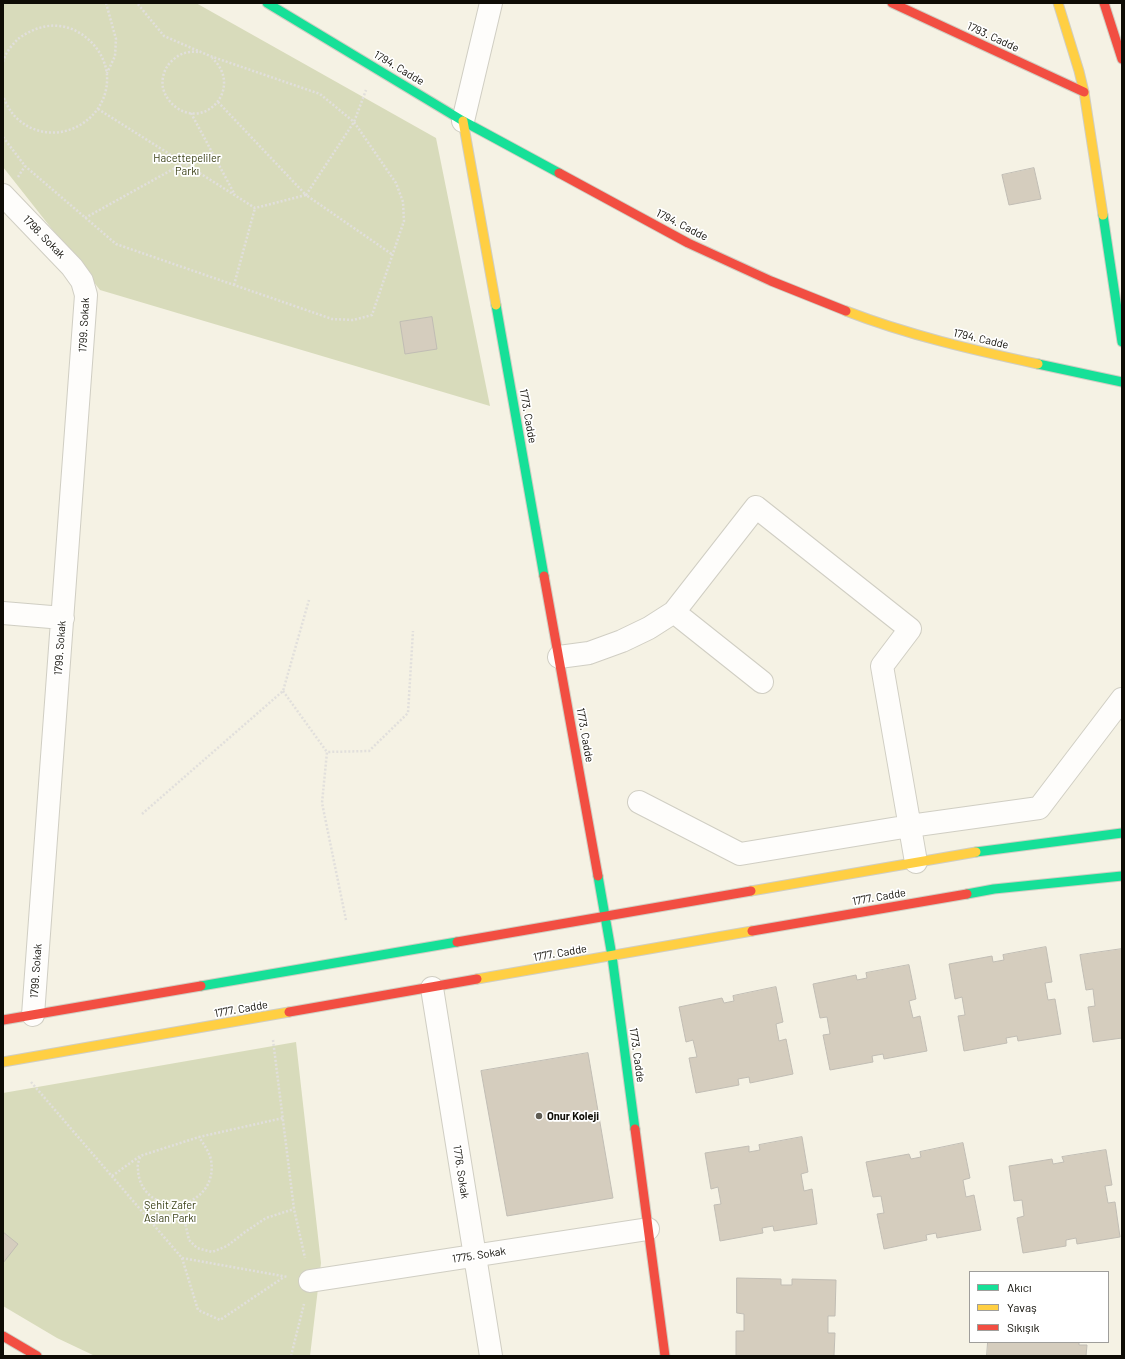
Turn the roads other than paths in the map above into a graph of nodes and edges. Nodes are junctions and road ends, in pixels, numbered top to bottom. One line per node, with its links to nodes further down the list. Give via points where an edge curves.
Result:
1 (267, 3): 8 (main road, 1794. Cadde)
2 (491, 3): 8 (street)
3 (892, 3): 7 (main road, 1793. Cadde)
4 (1058, 3): 7 (main road)
5 (1104, 3): 6 (main road)
6 (1122, 59)
7 (1084, 92): 11 (main road)
8 (463, 121): 12 (main road, 1794. Cadde, via 688,243 806,296 864,318 963,348); 16 (main road, 1773. Cadde)
9 (3, 195): 10 (street, 1798. Sokak, via 72,267)
10 (82, 281): 15 (street, 1799. Sokak, via 86,295)
11 (1122, 342)
12 (1122, 382)
13 (674, 612): 16 (street, via 622,641 589,652); 17 (street); 20 (street, via 756,507 910,629 882,666)
14 (3, 613): 15 (street)
15 (63, 618): 27 (street, 1799. Sokak)
16 (559, 657): 24 (main road, 1773. Cadde)
17 (762, 682)
18 (1122, 699): 20 (street, via 1039,808)
19 (639, 802): 20 (street, via 740,854)
20 (910, 826): 22 (street)
21 (1122, 833): 22 (main road)
22 (916, 862): 24 (main road)
23 (1122, 876): 25 (main road, 1777. Cadde, via 994,889)
24 (605, 916): 25 (main road, 1773. Cadde); 27 (main road)
25 (612, 956): 26 (main road, 1777. Cadde); 30 (main road, 1773. Cadde)
26 (432, 988): 29 (main road, 1777. Cadde); 31 (street, 1776. Sokak)
27 (33, 1015): 28 (main road)
28 (3, 1020)
29 (3, 1062)
30 (648, 1229): 31 (street, 1775. Sokak); 36 (main road, 1773. Cadde)
31 (475, 1256): 32 (street, 1775. Sokak); 35 (street, 1776. Sokak)
32 (310, 1281)
33 (3, 1336): 34 (main road)
34 (37, 1356)
35 (491, 1356)
36 (665, 1356)

